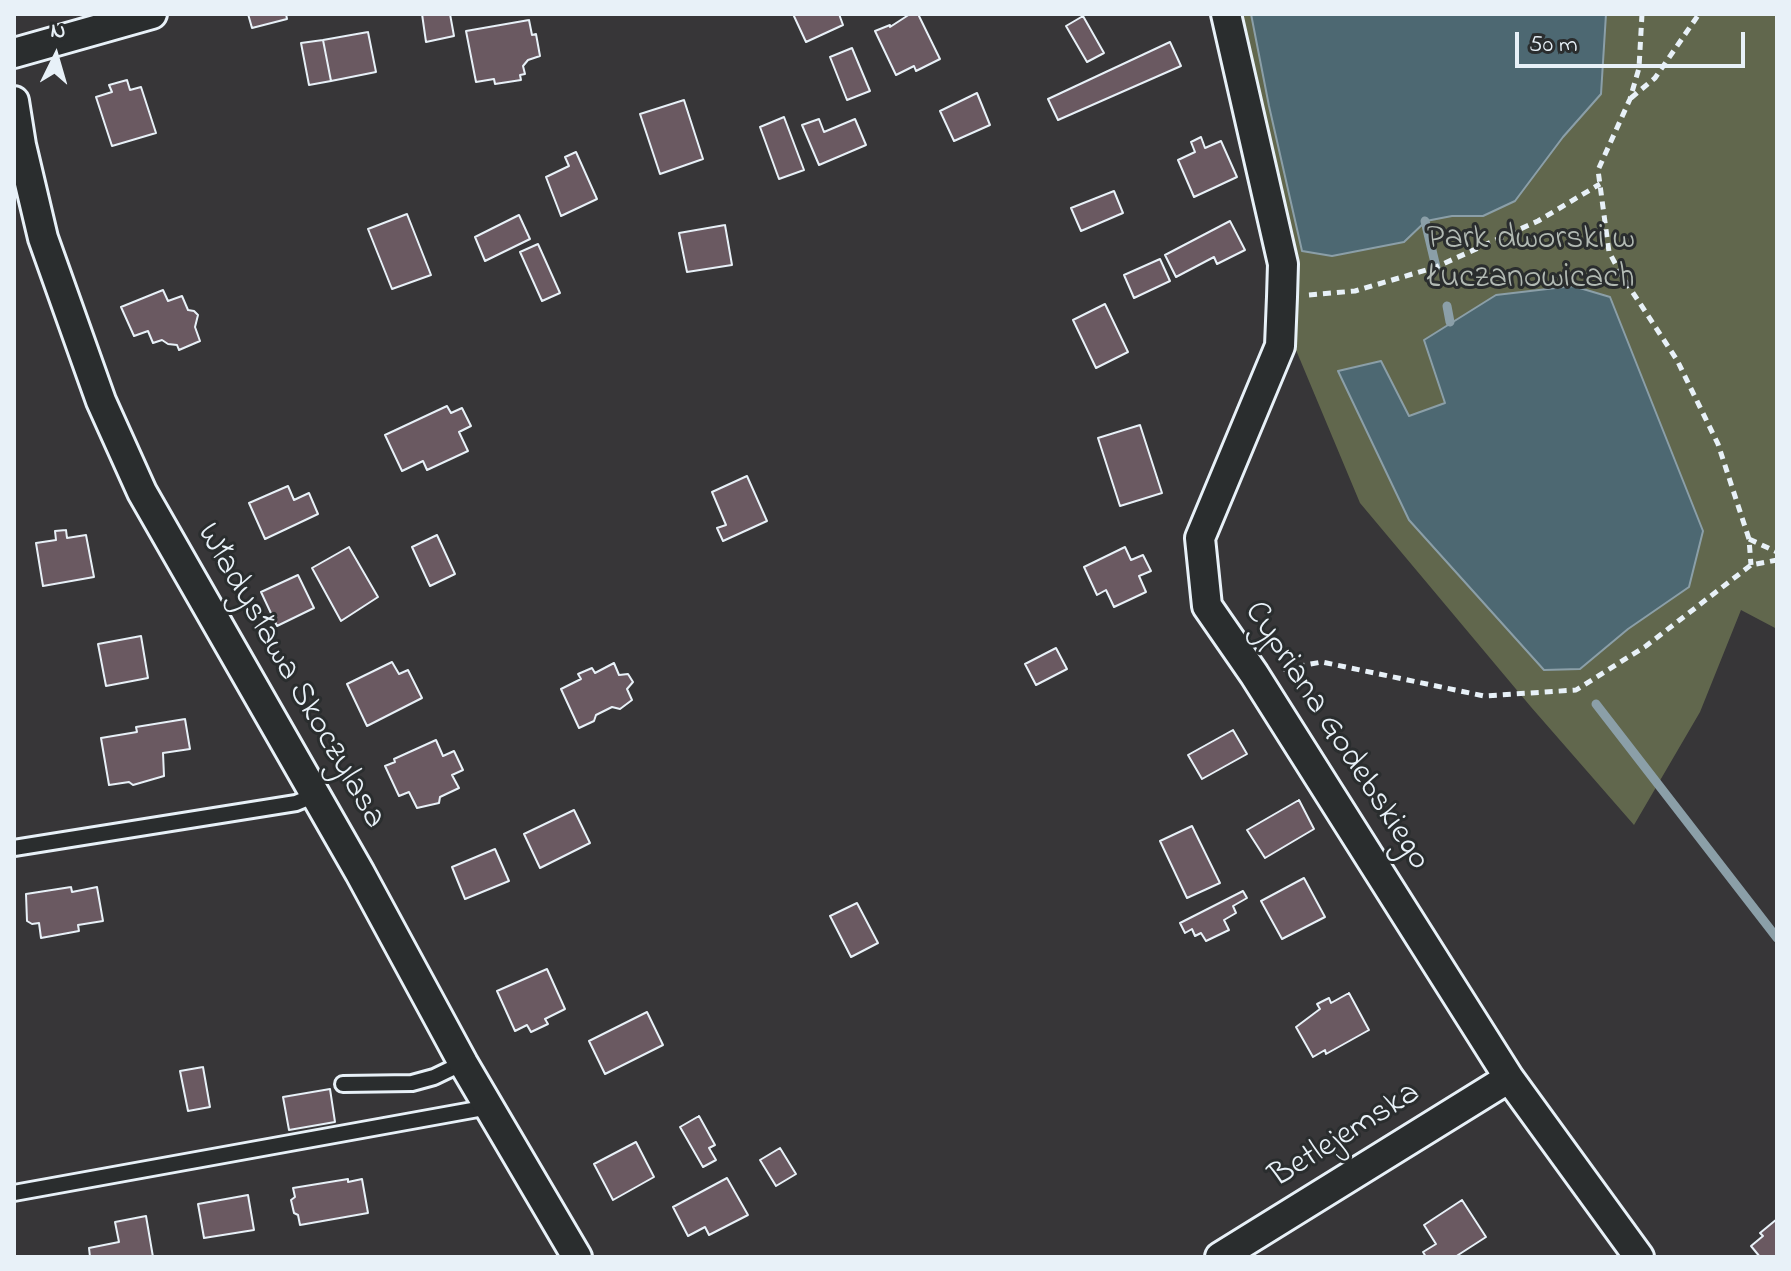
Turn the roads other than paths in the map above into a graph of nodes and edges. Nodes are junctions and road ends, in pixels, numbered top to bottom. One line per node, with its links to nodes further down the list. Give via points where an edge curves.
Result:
1 (152, 14): 3 (street)
2 (1226, 14): 8 (street, Cypriana Godebskiego, via 1283,264 1282,297 1280,346 1200,538 1207,606)
3 (14, 53)
4 (14, 101): 5 (street, Władysława Skoczylasa, via 43,238 101,401 142,492)
5 (315, 795): 6 (lane, via 296,803); 7 (street, Władysława Skoczylasa)
6 (14, 848)
7 (463, 1063): 9 (lane, via 412,1083); 10 (street, Władysława Skoczylasa)
8 (1509, 1078): 13 (street, Betlejemska); 14 (street, Cypriana Godebskiego)
9 (343, 1084)
10 (489, 1107): 11 (lane); 12 (street, Władysława Skoczylasa)
11 (14, 1193)
12 (577, 1257)
13 (1220, 1257)
14 (1639, 1257)

